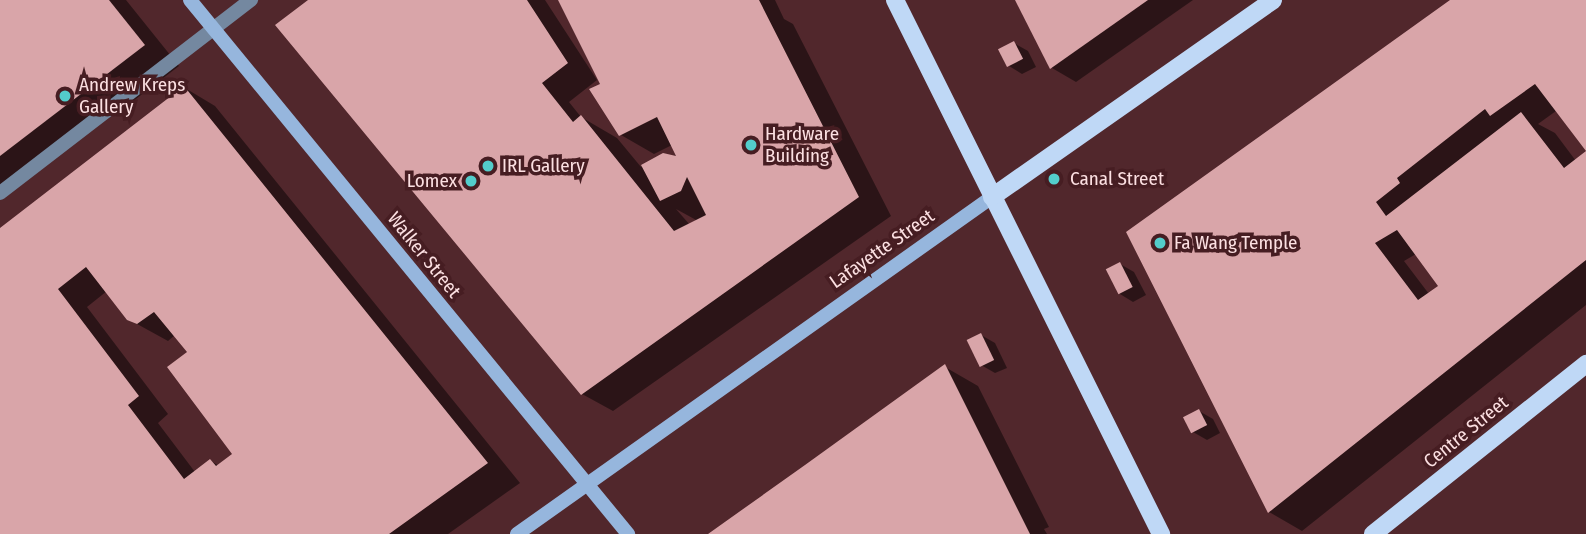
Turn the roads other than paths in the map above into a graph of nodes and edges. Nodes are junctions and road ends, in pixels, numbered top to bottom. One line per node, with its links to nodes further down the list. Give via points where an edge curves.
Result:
1 (190, 0): 5 (street, Walker Street)
2 (251, 0): 5 (lane)
3 (895, 0): 7 (main road)
4 (1273, 0): 7 (main road, Lafayette Street)
5 (214, 29): 6 (lane); 9 (street, Walker Street)
6 (0, 193)
7 (992, 197): 9 (street, Lafayette Street); 12 (main road)
8 (1586, 364): 13 (main road, Centre Street)
9 (587, 484): 10 (street, Lafayette Street); 11 (street, Walker Street)
10 (517, 534)
11 (628, 534)
12 (1161, 534)
13 (1373, 534)

